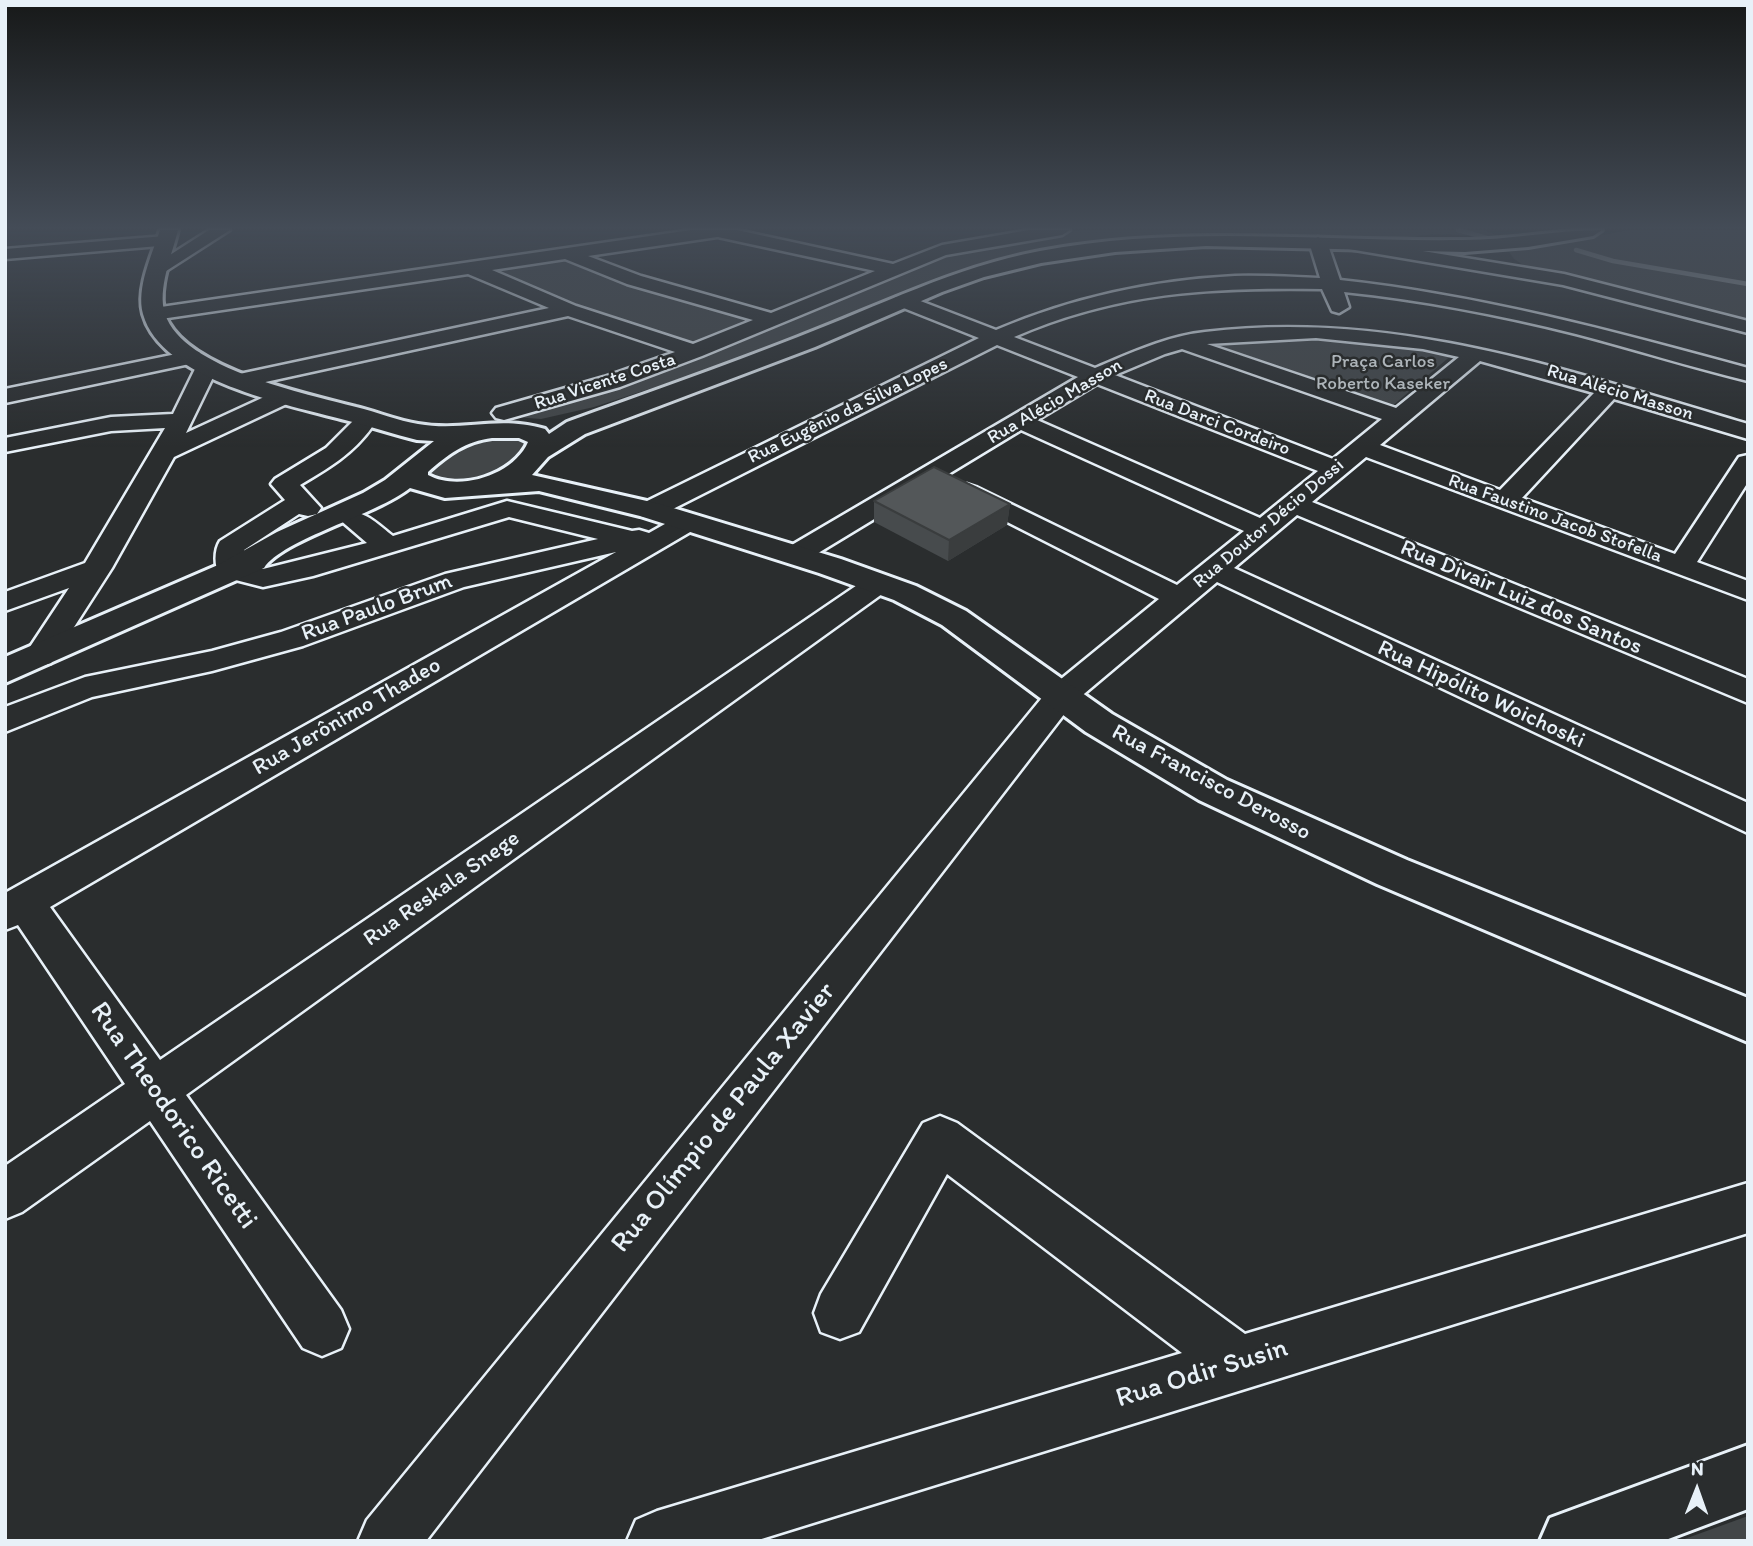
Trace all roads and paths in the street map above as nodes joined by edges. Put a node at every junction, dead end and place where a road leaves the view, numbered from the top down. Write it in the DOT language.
graph roads {
  1 [pos="153,302"];
  2 [pos="236,302"];
  3 [pos="551,302"];
  4 [pos="712,302"];
  5 [pos="818,302"];
  6 [pos="901,302"];
  7 [pos="907,302"];
  8 [pos="1098,302"];
  9 [pos="1337,302"];
  10 [pos="1457,302"];
  11 [pos="1647,302"];
  12 [pos="569,310"];
  13 [pos="154,314"];
  14 [pos="774,320"];
  15 [pos="1748,327"];
  16 [pos="1348,334"];
  17 [pos="996,337"];
  18 [pos="1182,342"];
  19 [pos="695,352"];
  20 [pos="1477,353"];
  21 [pos="199,362"];
  22 [pos="719,374"];
  23 [pos="1748,375"];
  24 [pos="1095,376"];
  25 [pos="238,381"];
  26 [pos="1609,390"];
  27 [pos="5,396"];
  28 [pos="294,400"];
  29 [pos="1399,417"];
  30 [pos="182,421"];
  31 [pos="505,421"];
  32 [pos="1019,421"];
  33 [pos="360,428"];
  34 [pos="1748,432"];
  35 [pos="467,435"];
  36 [pos="5,445"];
  37 [pos="1362,447"];
  38 [pos="167,451"];
  39 [pos="538,453"];
  40 [pos="1748,462"];
  41 [pos="417,468"];
  42 [pos="1336,469"];
  43 [pos="932,474"];
  44 [pos="476,487"];
  45 [pos="1505,500"];
  46 [pos="604,501"];
  47 [pos="1294,504"];
  48 [pos="507,509"];
  49 [pos="311,512"];
  50 [pos="352,519"];
  51 [pos="573,524"];
  52 [pos="660,526"];
  53 [pos="1263,529"];
  54 [pos="388,545"];
  55 [pos="795,555"];
  56 [pos="1681,566"];
  57 [pos="99,568"];
  58 [pos="230,570"];
  59 [pos="1214,570"];
  60 [pos="879,583"];
  61 [pos="1748,591"];
  62 [pos="1180,598"];
  63 [pos="5,602"];
  64 [pos="40,656"];
  65 [pos="5,671"];
  66 [pos="1748,692"];
  67 [pos="1061,696"];
  68 [pos="5,720"];
  69 [pos="1748,819"];
  70 [pos="15,908"];
  71 [pos="1745,1012"];
  72 [pos="155,1090"];
  73 [pos="5,1195"];
  74 [pos="1748,1208"];
  75 [pos="839,1313"];
  76 [pos="322,1329"];
  77 [pos="1239,1363"];
  78 [pos="1748,1477"];
  79 [pos="388,1541"];
  80 [pos="657,1541"];
  81 [pos="1573,1541"];
  1 -- 13 [label="main road"];
  2 -- 13 [label="street"];
  3 -- 12 [label="street"];
  4 -- 14 [label="street"];
  5 -- 14 [label="street, Rua Vicente Costa"];
  6 -- 22 [label="main road"];
  7 -- 17 [label="street, Rua Darci Cordeiro"];
  8 -- 17 [label="street, Rua Eugênio da Silva Lopes"];
  9 -- 16 [label="street"];
  10 -- 23 [label="street, Rua Eugênio da Silva Lopes"];
  11 -- 15 [label="street"];
  12 -- 19 [label="street"];
  12 -- 25 [label="street"];
  13 -- 21 [label="main road"];
  14 -- 19 [label="street, Rua Vicente Costa"];
  16 -- 18 [label="street, Rua Alécio Masson"];
  16 -- 20 [label="street, Rua Alécio Masson"];
  17 -- 24 [label="street, Rua Darci Cordeiro"];
  17 -- 52 [label="street, Rua Eugênio da Silva Lopes"];
  18 -- 24 [label="street, Rua Alécio Masson"];
  18 -- 29 [label="street"];
  19 -- 31 [label="street, Rua Vicente Costa"];
  20 -- 26 [label="street, Rua Alécio Masson"];
  20 -- 29 [label="street, Rua Doutor Décio Dossi"];
  21 -- 25 [label="main road"];
  21 -- 27 [label="street"];
  21 -- 30 [label="street"];
  22 -- 31 [label="main road"];
  22 -- 39 [label="main road"];
  24 -- 32 [label="street, Rua Alécio Masson"];
  24 -- 42 [label="street, Rua Darci Cordeiro"];
  25 -- 28 [label="main road"];
  26 -- 34 [label="street, Rua Alécio Masson"];
  26 -- 45 [label="street"];
  28 -- 33 [label="main road"];
  28 -- 35 [label="main road"];
  28 -- 38 [label="street"];
  29 -- 37 [label="street, Rua Doutor Décio Dossi"];
  30 -- 36 [label="street"];
  30 -- 38 [label="street"];
  31 -- 35 [label="main road"];
  31 -- 39 [label="main road, Rua Francisco Derosso"];
  32 -- 43 [label="street, Rua Alécio Masson"];
  32 -- 53 [label="street"];
  33 -- 41 [label="main road"];
  33 -- 49 [label="street"];
  35 -- 41 [label="main road"];
  37 -- 42 [label="street, Rua Doutor Décio Dossi"];
  37 -- 45 [label="street, Rua Faustino Jacob Stofella"];
  38 -- 57 [label="street"];
  39 -- 44 [label="main road"];
  39 -- 52 [label="main road, Rua Francisco Derosso"];
  40 -- 56 [label="street"];
  41 -- 44 [label="main road"];
  41 -- 49 [label="main road"];
  42 -- 47 [label="street, Rua Doutor Décio Dossi"];
  43 -- 55 [label="street, Rua Alécio Masson"];
  43 -- 62 [label="street"];
  44 -- 46 [label="main road, Rua Francisco Derosso"];
  44 -- 48 [label="street"];
  44 -- 50 [label="main road"];
  45 -- 56 [label="street, Rua Faustino Jacob Stofella"];
  46 -- 51 [label="street"];
  46 -- 52 [label="main road, Rua Francisco Derosso"];
  47 -- 53 [label="street, Rua Doutor Décio Dossi"];
  47 -- 66 [label="street, Rua Divair Luiz dos Santos"];
  48 -- 51 [label="street"];
  48 -- 54 [label="street"];
  49 -- 58 [label="main road"];
  50 -- 54 [label="street"];
  50 -- 58 [label="main road"];
  51 -- 52 [label="street"];
  52 -- 55 [label="main road, Rua Francisco Derosso"];
  52 -- 68 [label="street, Rua Paulo Brum"];
  52 -- 70 [label="street, Rua Jerônimo Thadeo"];
  53 -- 59 [label="street, Rua Doutor Décio Dossi"];
  54 -- 58 [label="street"];
  55 -- 60 [label="main road, Rua Francisco Derosso"];
  56 -- 61 [label="street, Rua Faustino Jacob Stofella"];
  57 -- 63 [label="street"];
  57 -- 64 [label="street"];
  58 -- 64 [label="main road"];
  59 -- 62 [label="street, Rua Doutor Décio Dossi"];
  59 -- 69 [label="street, Rua Hipólito Woichoski"];
  60 -- 67 [label="main road, Rua Francisco Derosso"];
  60 -- 72 [label="street, Rua Reskala Snege"];
  62 -- 67 [label="street, Rua Doutor Décio Dossi"];
  64 -- 65 [label="main road"];
  67 -- 71 [label="main road, Rua Francisco Derosso"];
  67 -- 79 [label="street, Rua Olímpio de Paula Xavier"];
  70 -- 72 [label="street, Rua Theodorico Ricetti"];
  72 -- 73 [label="street, Rua Reskala Snege"];
  72 -- 76 [label="street, Rua Theodorico Ricetti"];
  74 -- 77 [label="street, Rua Odir Susin"];
  75 -- 77 [label="street"];
  77 -- 80 [label="street, Rua Odir Susin"];
  78 -- 81 [label="main road"];
}
